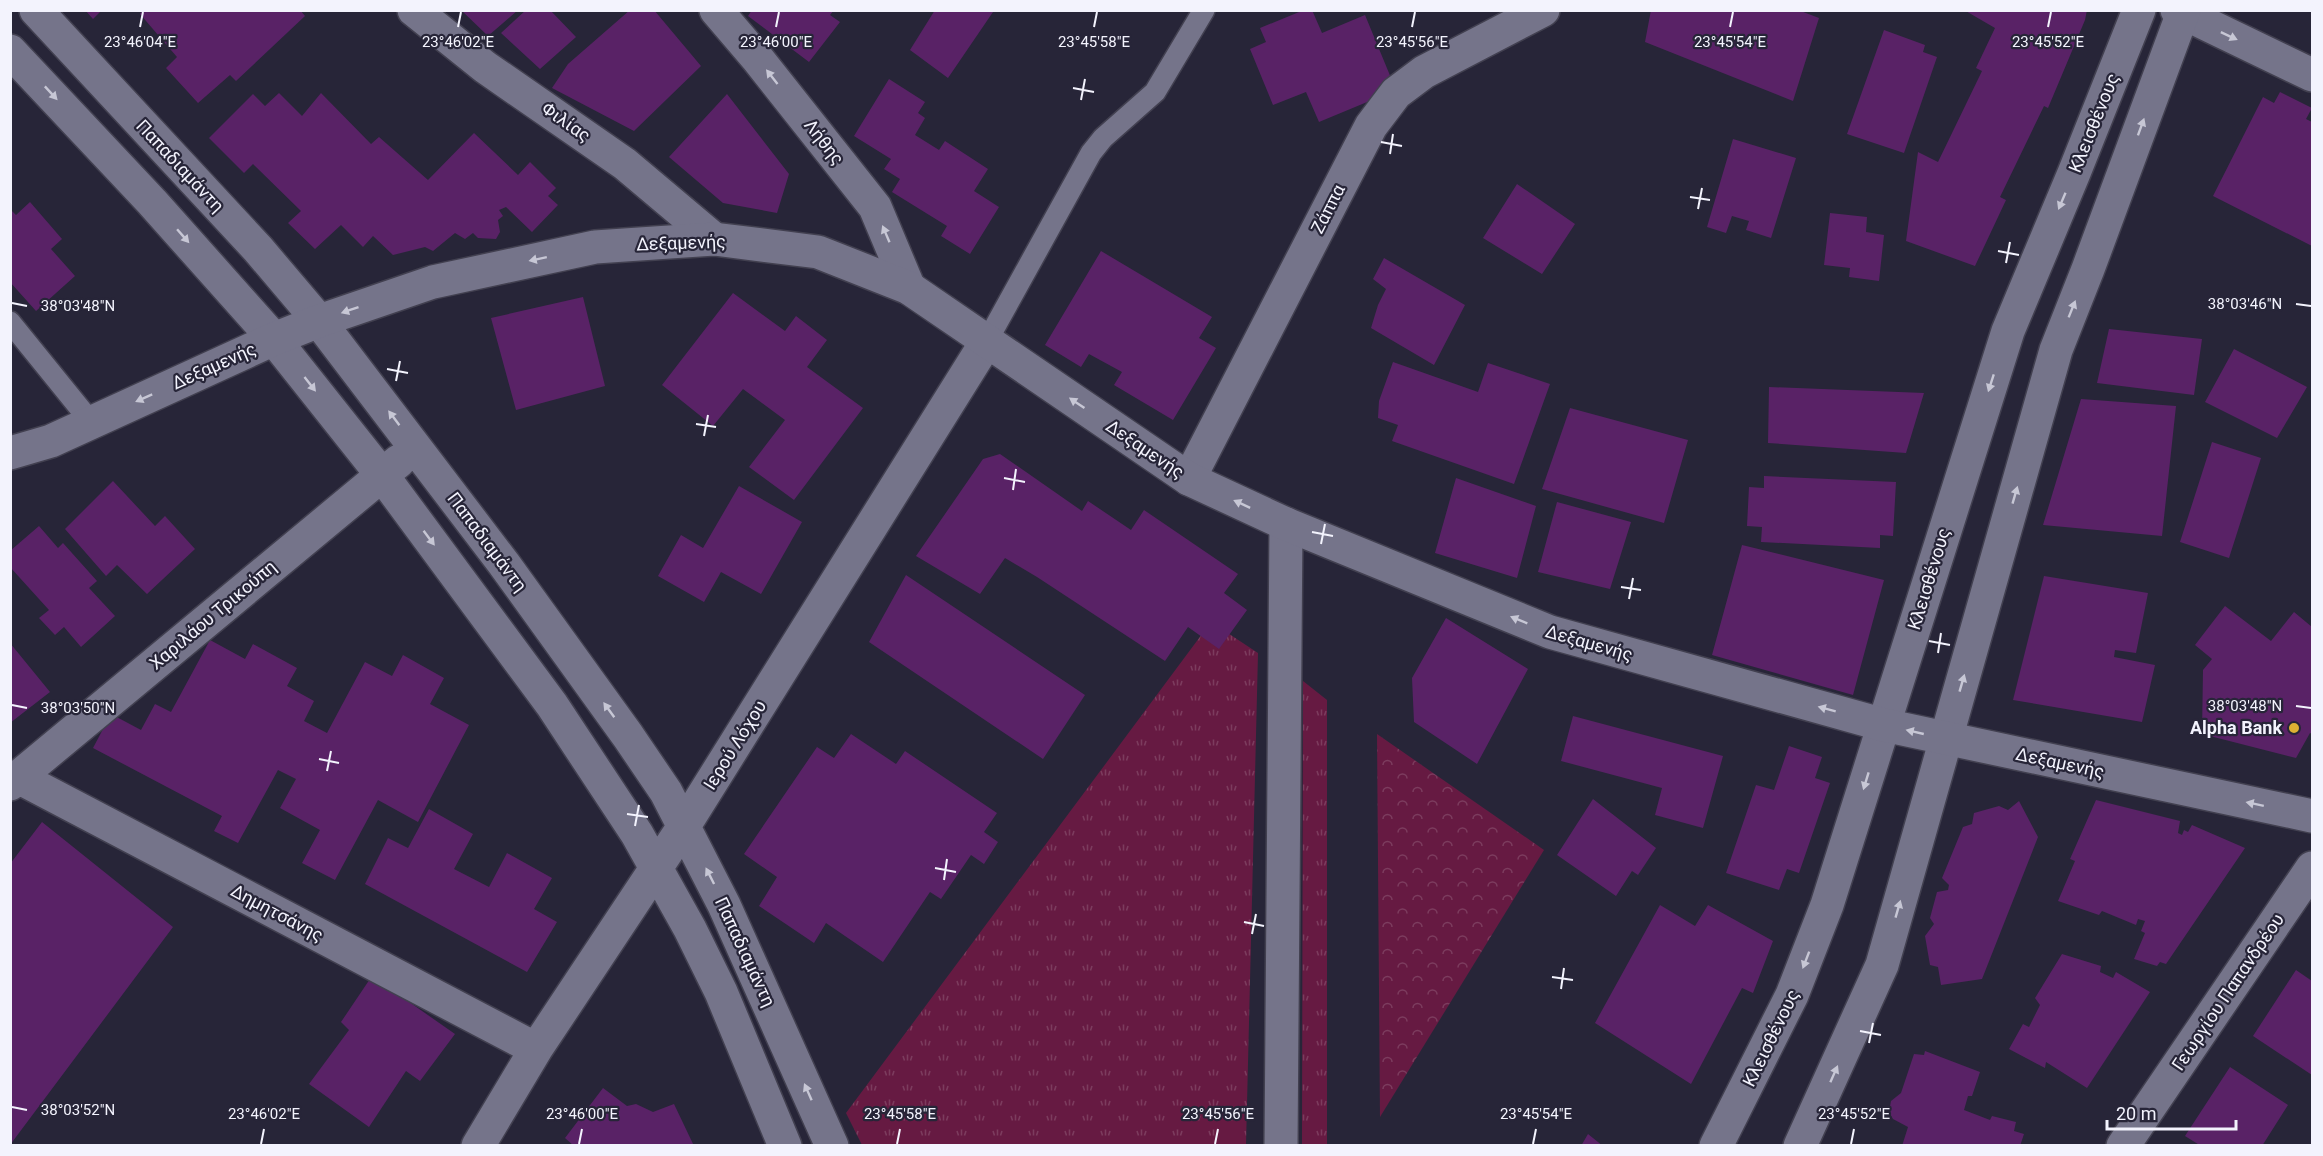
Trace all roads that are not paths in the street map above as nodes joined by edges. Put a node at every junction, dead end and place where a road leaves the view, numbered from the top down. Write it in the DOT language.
graph roads {
  1 [pos="36,10"];
  2 [pos="414,10"];
  3 [pos="716,10"];
  4 [pos="1204,10"];
  5 [pos="1543,10"];
  6 [pos="2139,10"];
  7 [pos="2181,12"];
  8 [pos="10,51"];
  9 [pos="2313,75"];
  10 [pos="714,239"];
  11 [pos="909,288"];
  12 [pos="319,321"];
  13 [pos="10,322"];
  14 [pos="2008,331"];
  15 [pos="274,339"];
  16 [pos="987,341"];
  17 [pos="2056,350"];
  18 [pos="91,422"];
  19 [pos="416,446"];
  20 [pos="10,453"];
  21 [pos="382,475"];
  22 [pos="1189,479"];
  23 [pos="1286,524"];
  24 [pos="1884,725"];
  25 [pos="1946,739"];
  26 [pos="14,781"];
  27 [pos="2313,816"];
  28 [pos="684,826"];
  29 [pos="657,868"];
  30 [pos="2313,868"];
  31 [pos="536,1050"];
  32 [pos="478,1146"];
  33 [pos="785,1146"];
  34 [pos="832,1146"];
  35 [pos="1281,1146"];
  36 [pos="1716,1146"];
  37 [pos="1800,1146"];
  38 [pos="2123,1146"];
  1 -- 12 [label="street, Παπαδιαμάντη"];
  2 -- 10 [label="street, Φιλίας"];
  11 -- 3 [label="street, Λήθης, one-way"];
  4 -- 16 [label="lane"];
  5 -- 22 [label="street, Ζάππα"];
  6 -- 14 [label="street, Κλεισθένους, one-way"];
  7 -- 9 [label="street, one-way"];
  17 -- 7 [label="street, one-way"];
  8 -- 15 [label="street, one-way"];
  10 -- 11 [label="street, Δεξαμενής"];
  10 -- 12 [label="street, Δεξαμενής, one-way"];
  11 -- 16 [label="street, Δεξαμενής"];
  12 -- 15 [label="street, Δεξαμενής"];
  19 -- 12 [label="street, Παπαδιαμάντη, one-way"];
  13 -- 18 [label="lane"];
  14 -- 17 [label="street"];
  14 -- 24 [label="street, Κλεισθένους, one-way"];
  15 -- 18 [label="street, Δεξαμενής, one-way"];
  15 -- 21 [label="street, one-way"];
  22 -- 16 [label="street, Δεξαμενής, one-way"];
  16 -- 28 [label="street, Ιερού Λόχου"];
  25 -- 17 [label="street, one-way"];
  18 -- 20 [label="street, Δεξαμενής"];
  19 -- 21 [label="street, Χαριλάου Τρικούπη"];
  28 -- 19 [label="street, Παπαδιαμάντη, one-way"];
  21 -- 26 [label="street, Χαριλάου Τρικούπη"];
  21 -- 29 [label="street, one-way"];
  23 -- 22 [label="street, Δεξαμενής, one-way"];
  24 -- 23 [label="street, Δεξαμενής, one-way"];
  23 -- 35 [label="street"];
  25 -- 24 [label="street, Δεξαμενής, one-way"];
  24 -- 36 [label="street, Κλεισθένους, one-way"];
  27 -- 25 [label="street, Δεξαμενής, one-way"];
  37 -- 25 [label="street, one-way"];
  26 -- 31 [label="street, Δημητσάνης"];
  28 -- 29 [label="street, Ιερού Λόχου"];
  34 -- 28 [label="street, Παπαδιαμάντη, one-way"];
  29 -- 31 [label="street, Ιερού Λόχου"];
  29 -- 33 [label="street"];
  30 -- 38 [label="street, Γεωργίου Παπανδρέου"];
  31 -- 32 [label="street, Ιερού Λόχου"];
}
